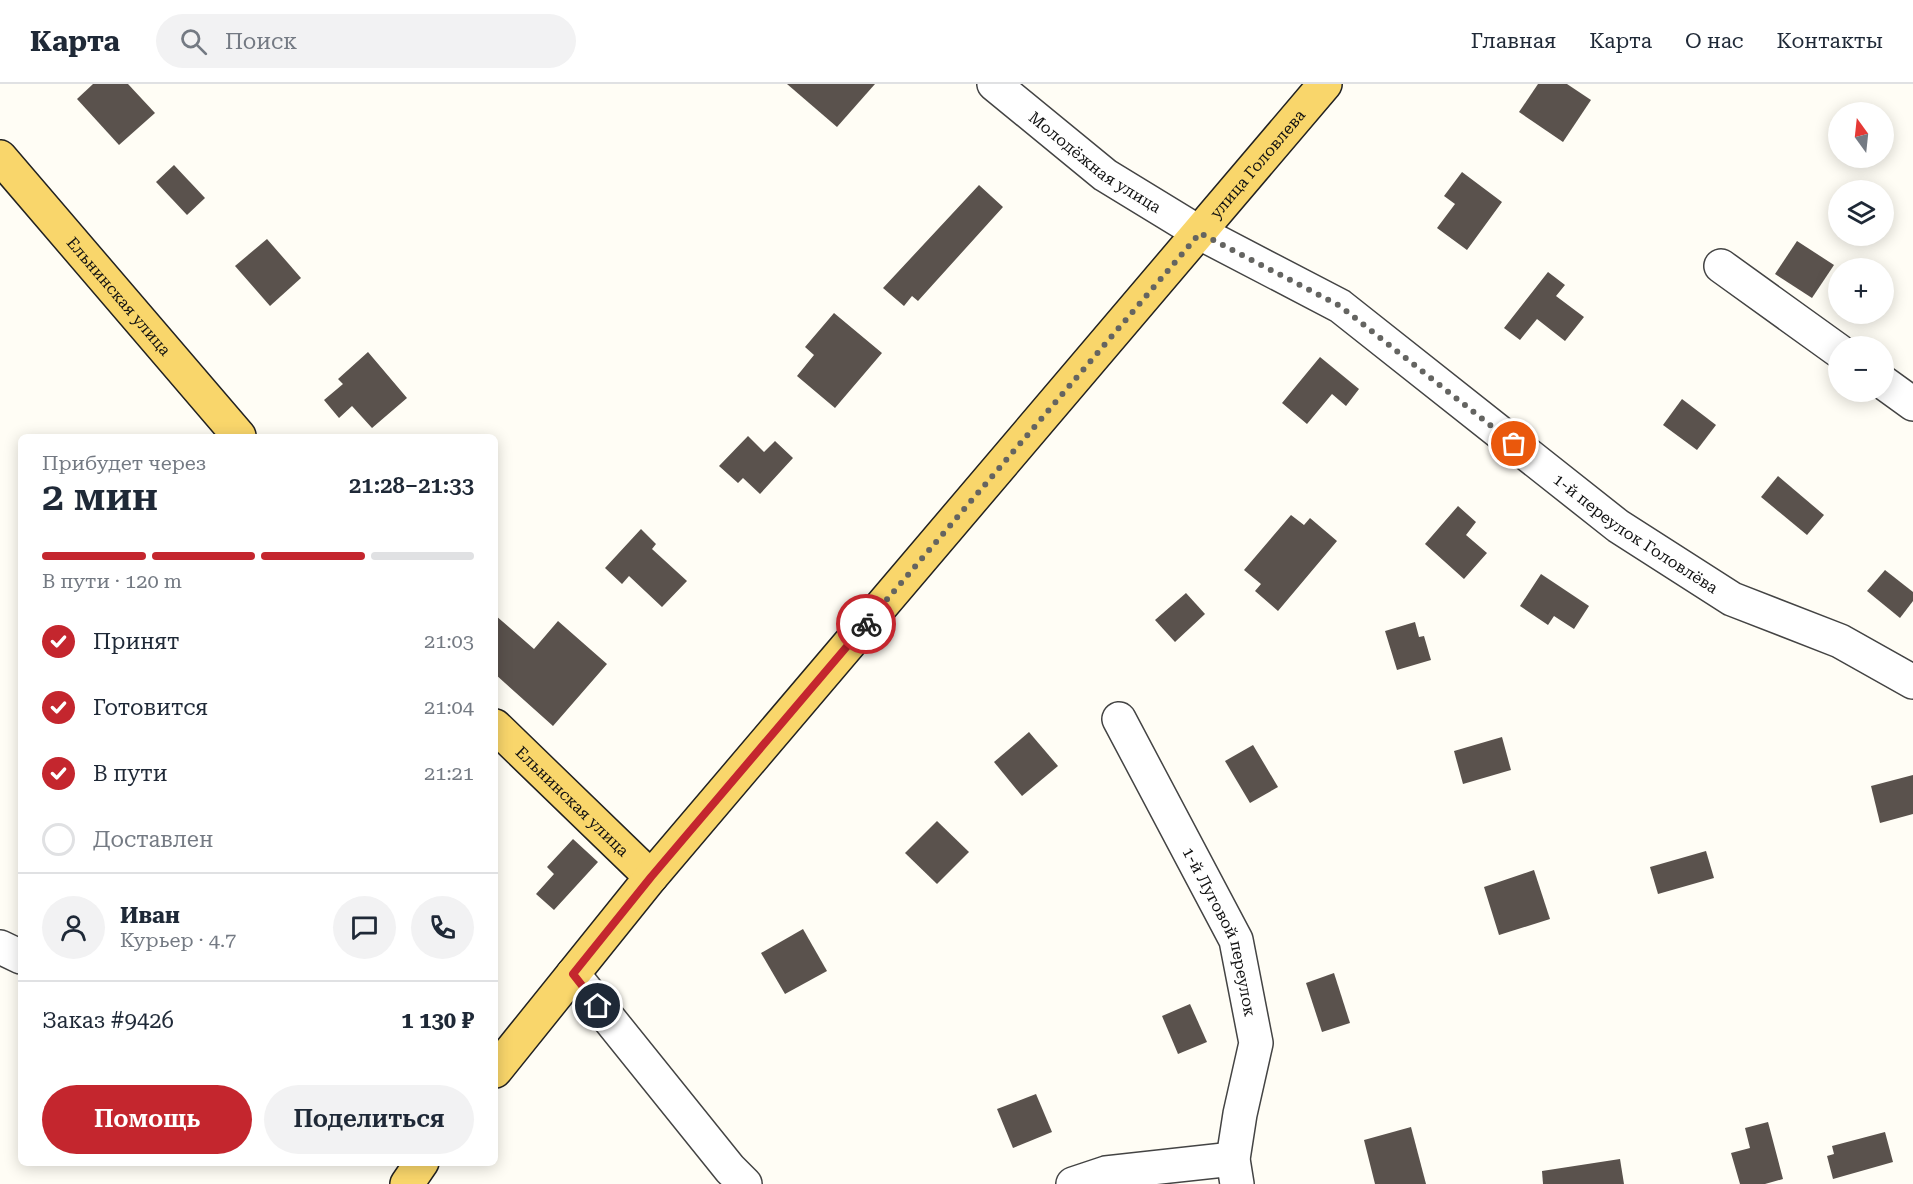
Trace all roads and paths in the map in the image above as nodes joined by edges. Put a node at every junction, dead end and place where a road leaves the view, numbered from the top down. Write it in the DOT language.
graph roads {
  1 [pos="994,84"];
  2 [pos="1325,84"];
  3 [pos="0,156"];
  4 [pos="1200,233"];
  5 [pos="1721,266"];
  6 [pos="1828,343"];
  7 [pos="1894,390"];
  8 [pos="1913,404"];
  9 [pos="237,434"];
  10 [pos="1913,682"];
  11 [pos="1119,719"];
  12 [pos="498,729"];
  13 [pos="651,877"];
  14 [pos="0,947"];
  15 [pos="18,956"];
  16 [pos="573,974"];
  17 [pos="498,1067"];
  18 [pos="419,1166"];
  19 [pos="1235,1171"];
  20 [pos="407,1184"];
  21 [pos="745,1184"];
  22 [pos="1073,1184"];
  1 -- 4 [label="street, Молодёжная улица"];
  2 -- 4 [label="main road, улица Головлева"];
  3 -- 9 [label="main road, Ельнинская улица"];
  4 -- 10 [label="street, 1-й переулок Головлёва"];
  4 -- 13 [label="main road, улица Головлева"];
  5 -- 6 [label="street"];
  7 -- 8 [label="street"];
  11 -- 19 [label="street, 1-й Луговой переулок"];
  12 -- 13 [label="main road, Ельнинская улица"];
  13 -- 16 [label="main road, улица Головлева"];
  14 -- 15 [label="street"];
  16 -- 17 [label="main road, улица Головлева"];
  16 -- 21 [label="street"];
  18 -- 20 [label="main road"];
  19 -- 22 [label="street, 1-й Луговой переулок"];
}
